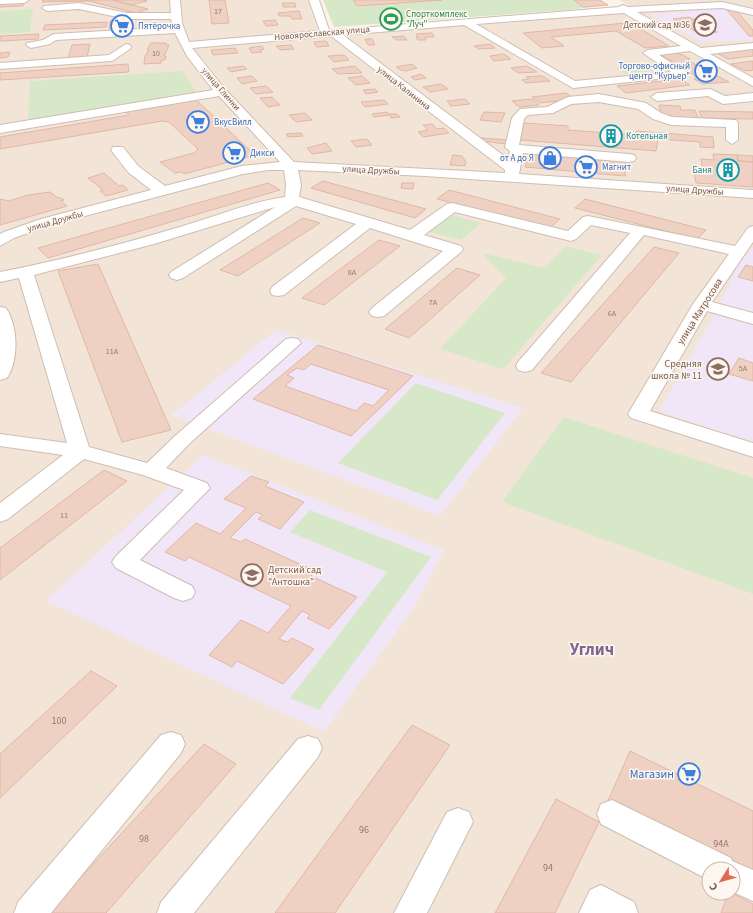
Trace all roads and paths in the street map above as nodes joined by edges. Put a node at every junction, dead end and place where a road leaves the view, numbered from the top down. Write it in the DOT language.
graph roads {
  1 [pos="24,0"];
  2 [pos="175,0"];
  3 [pos="314,0"];
  4 [pos="611,0"];
  5 [pos="0,1"];
  6 [pos="558,3"];
  7 [pos="47,8"];
  8 [pos="626,9"];
  9 [pos="753,12"];
  10 [pos="570,13"];
  11 [pos="142,16"];
  12 [pos="175,16"];
  13 [pos="636,16"];
  14 [pos="465,22"];
  15 [pos="498,23"];
  16 [pos="178,30"];
  17 [pos="144,32"];
  18 [pos="328,32"];
  19 [pos="31,45"];
  20 [pos="185,45"];
  21 [pos="753,46"];
  22 [pos="126,47"];
  23 [pos="695,50"];
  24 [pos="740,61"];
  25 [pos="719,63"];
  26 [pos="0,66"];
  27 [pos="753,83"];
  28 [pos="222,92"];
  29 [pos="710,92"];
  30 [pos="753,93"];
  31 [pos="753,96"];
  32 [pos="657,97"];
  33 [pos="723,100"];
  34 [pos="685,104"];
  35 [pos="0,129"];
  36 [pos="732,140"];
  37 [pos="476,144"];
  38 [pos="515,148"];
  39 [pos="118,150"];
  40 [pos="629,158"];
  41 [pos="290,166"];
  42 [pos="512,173"];
  43 [pos="162,191"];
  44 [pos="753,194"];
  45 [pos="293,200"];
  46 [pos="368,222"];
  47 [pos="640,230"];
  48 [pos="753,231"];
  49 [pos="412,236"];
  50 [pos="0,240"];
  51 [pos="738,251"];
  52 [pos="25,272"];
  53 [pos="176,275"];
  54 [pos="0,277"];
  55 [pos="278,290"];
  56 [pos="702,304"];
  57 [pos="0,312"];
  58 [pos="378,312"];
  59 [pos="753,319"];
  60 [pos="292,343"];
  61 [pos="525,366"];
  62 [pos="1,368"];
  63 [pos="0,440"];
  64 [pos="753,450"];
  65 [pos="80,452"];
  66 [pos="152,470"];
  67 [pos="0,514"];
  68 [pos="183,592"];
  69 [pos="171,744"];
  70 [pos="308,748"];
  71 [pos="612,814"];
  72 [pos="458,822"];
  73 [pos="704,861"];
  74 [pos="741,880"];
  75 [pos="753,886"];
  76 [pos="30,913"];
  77 [pos="173,913"];
  78 [pos="410,913"];
  79 [pos="596,913"];
  80 [pos="622,913"];
  1 -- 5 [label="street"];
  2 -- 12 [label="street, улица Глинки"];
  3 -- 18 [label="street"];
  4 -- 8 [label="street"];
  6 -- 10 [label="street"];
  7 -- 11 [label="street"];
  8 -- 9 [label="street, Новоярославская улица"];
  8 -- 10 [label="street, Новоярославская улица"];
  8 -- 13 [label="street"];
  10 -- 15 [label="street, Новоярославская улица"];
  11 -- 12 [label="street"];
  11 -- 17 [label="street"];
  12 -- 16 [label="street, улица Глинки"];
  13 -- 15 [label="street"];
  13 -- 23 [label="street"];
  14 -- 15 [label="street, Новоярославская улица"];
  14 -- 18 [label="street, Новоярославская улица"];
  14 -- 23 [label="street"];
  16 -- 17 [label="street"];
  16 -- 20 [label="street, улица Глинки"];
  17 -- 19 [label="street"];
  18 -- 20 [label="street, Новоярославская улица"];
  18 -- 37 [label="street, улица Калинина"];
  20 -- 28 [label="street, улица Глинки"];
  21 -- 23 [label="street"];
  22 -- 26 [label="street"];
  23 -- 25 [label="street"];
  24 -- 25 [label="street"];
  25 -- 27 [label="street"];
  28 -- 35 [label="street"];
  28 -- 41 [label="street, улица Глинки"];
  29 -- 30 [label="street"];
  29 -- 32 [label="street"];
  29 -- 33 [label="street"];
  31 -- 33 [label="street"];
  33 -- 34 [label="street"];
  36 -- 38 [label="street"];
  37 -- 38 [label="street"];
  37 -- 42 [label="street, улица Калинина"];
  38 -- 40 [label="street"];
  38 -- 42 [label="street"];
  39 -- 43 [label="street"];
  41 -- 42 [label="street, улица Дружбы"];
  41 -- 43 [label="street, улица Дружбы"];
  41 -- 45 [label="street"];
  42 -- 44 [label="street, улица Дружбы"];
  43 -- 50 [label="street, улица Дружбы"];
  45 -- 46 [label="street"];
  45 -- 52 [label="street"];
  45 -- 53 [label="street"];
  46 -- 49 [label="street"];
  46 -- 55 [label="street"];
  47 -- 49 [label="street"];
  47 -- 51 [label="street"];
  47 -- 61 [label="street"];
  48 -- 51 [label="street, улица Матросова"];
  49 -- 58 [label="street"];
  51 -- 56 [label="street, улица Матросова"];
  52 -- 54 [label="street"];
  52 -- 65 [label="street"];
  56 -- 59 [label="street"];
  56 -- 64 [label="street, улица Матросова"];
  57 -- 62 [label="street"];
  60 -- 66 [label="street"];
  63 -- 65 [label="street"];
  65 -- 66 [label="street"];
  65 -- 67 [label="street"];
  66 -- 68 [label="street"];
  69 -- 76 [label="street"];
  70 -- 77 [label="street"];
  71 -- 73 [label="street"];
  72 -- 78 [label="street"];
  74 -- 75 [label="street"];
  79 -- 80 [label="street"];
}
